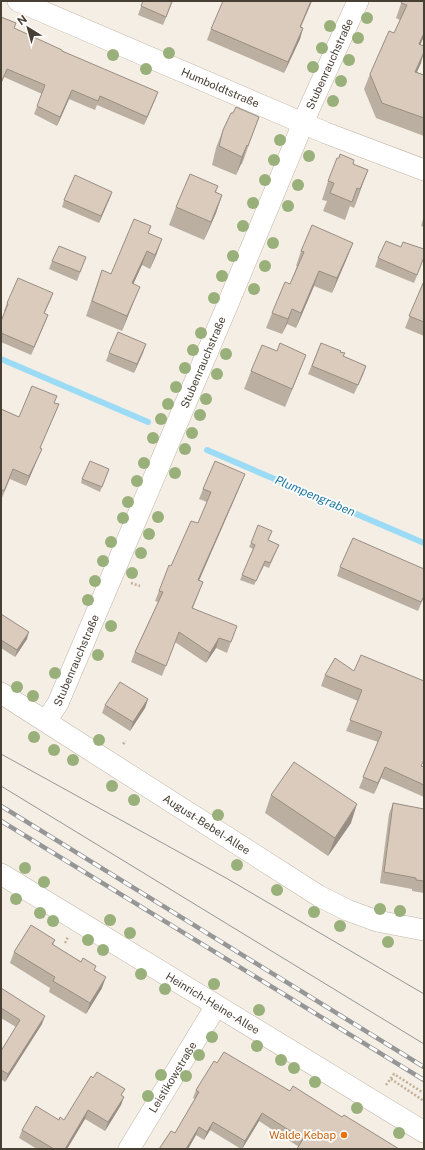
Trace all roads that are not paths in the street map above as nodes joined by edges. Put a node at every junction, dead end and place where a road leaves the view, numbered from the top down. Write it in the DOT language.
graph roads {
  1 [pos="18,1"];
  2 [pos="358,1"];
  3 [pos="303,123"];
  4 [pos="424,170"];
  5 [pos="1,693"];
  6 [pos="46,721"];
  7 [pos="1,874"];
  8 [pos="424,930"];
  9 [pos="216,1006"];
  10 [pos="424,1132"];
  11 [pos="129,1149"];
  1 -- 3 [label="street, Humboldtstraße"];
  2 -- 3 [label="street, Stubenrauchstraße"];
  3 -- 4 [label="street, Humboldtstraße"];
  3 -- 6 [label="street, Stubenrauchstraße"];
  5 -- 6 [label="street, August-Bebel-Allee"];
  6 -- 8 [label="street, August-Bebel-Allee"];
  7 -- 9 [label="street, Heinrich-Heine-Allee"];
  9 -- 10 [label="street, Heinrich-Heine-Allee"];
  9 -- 11 [label="street, Leistikowstraße"];
}
